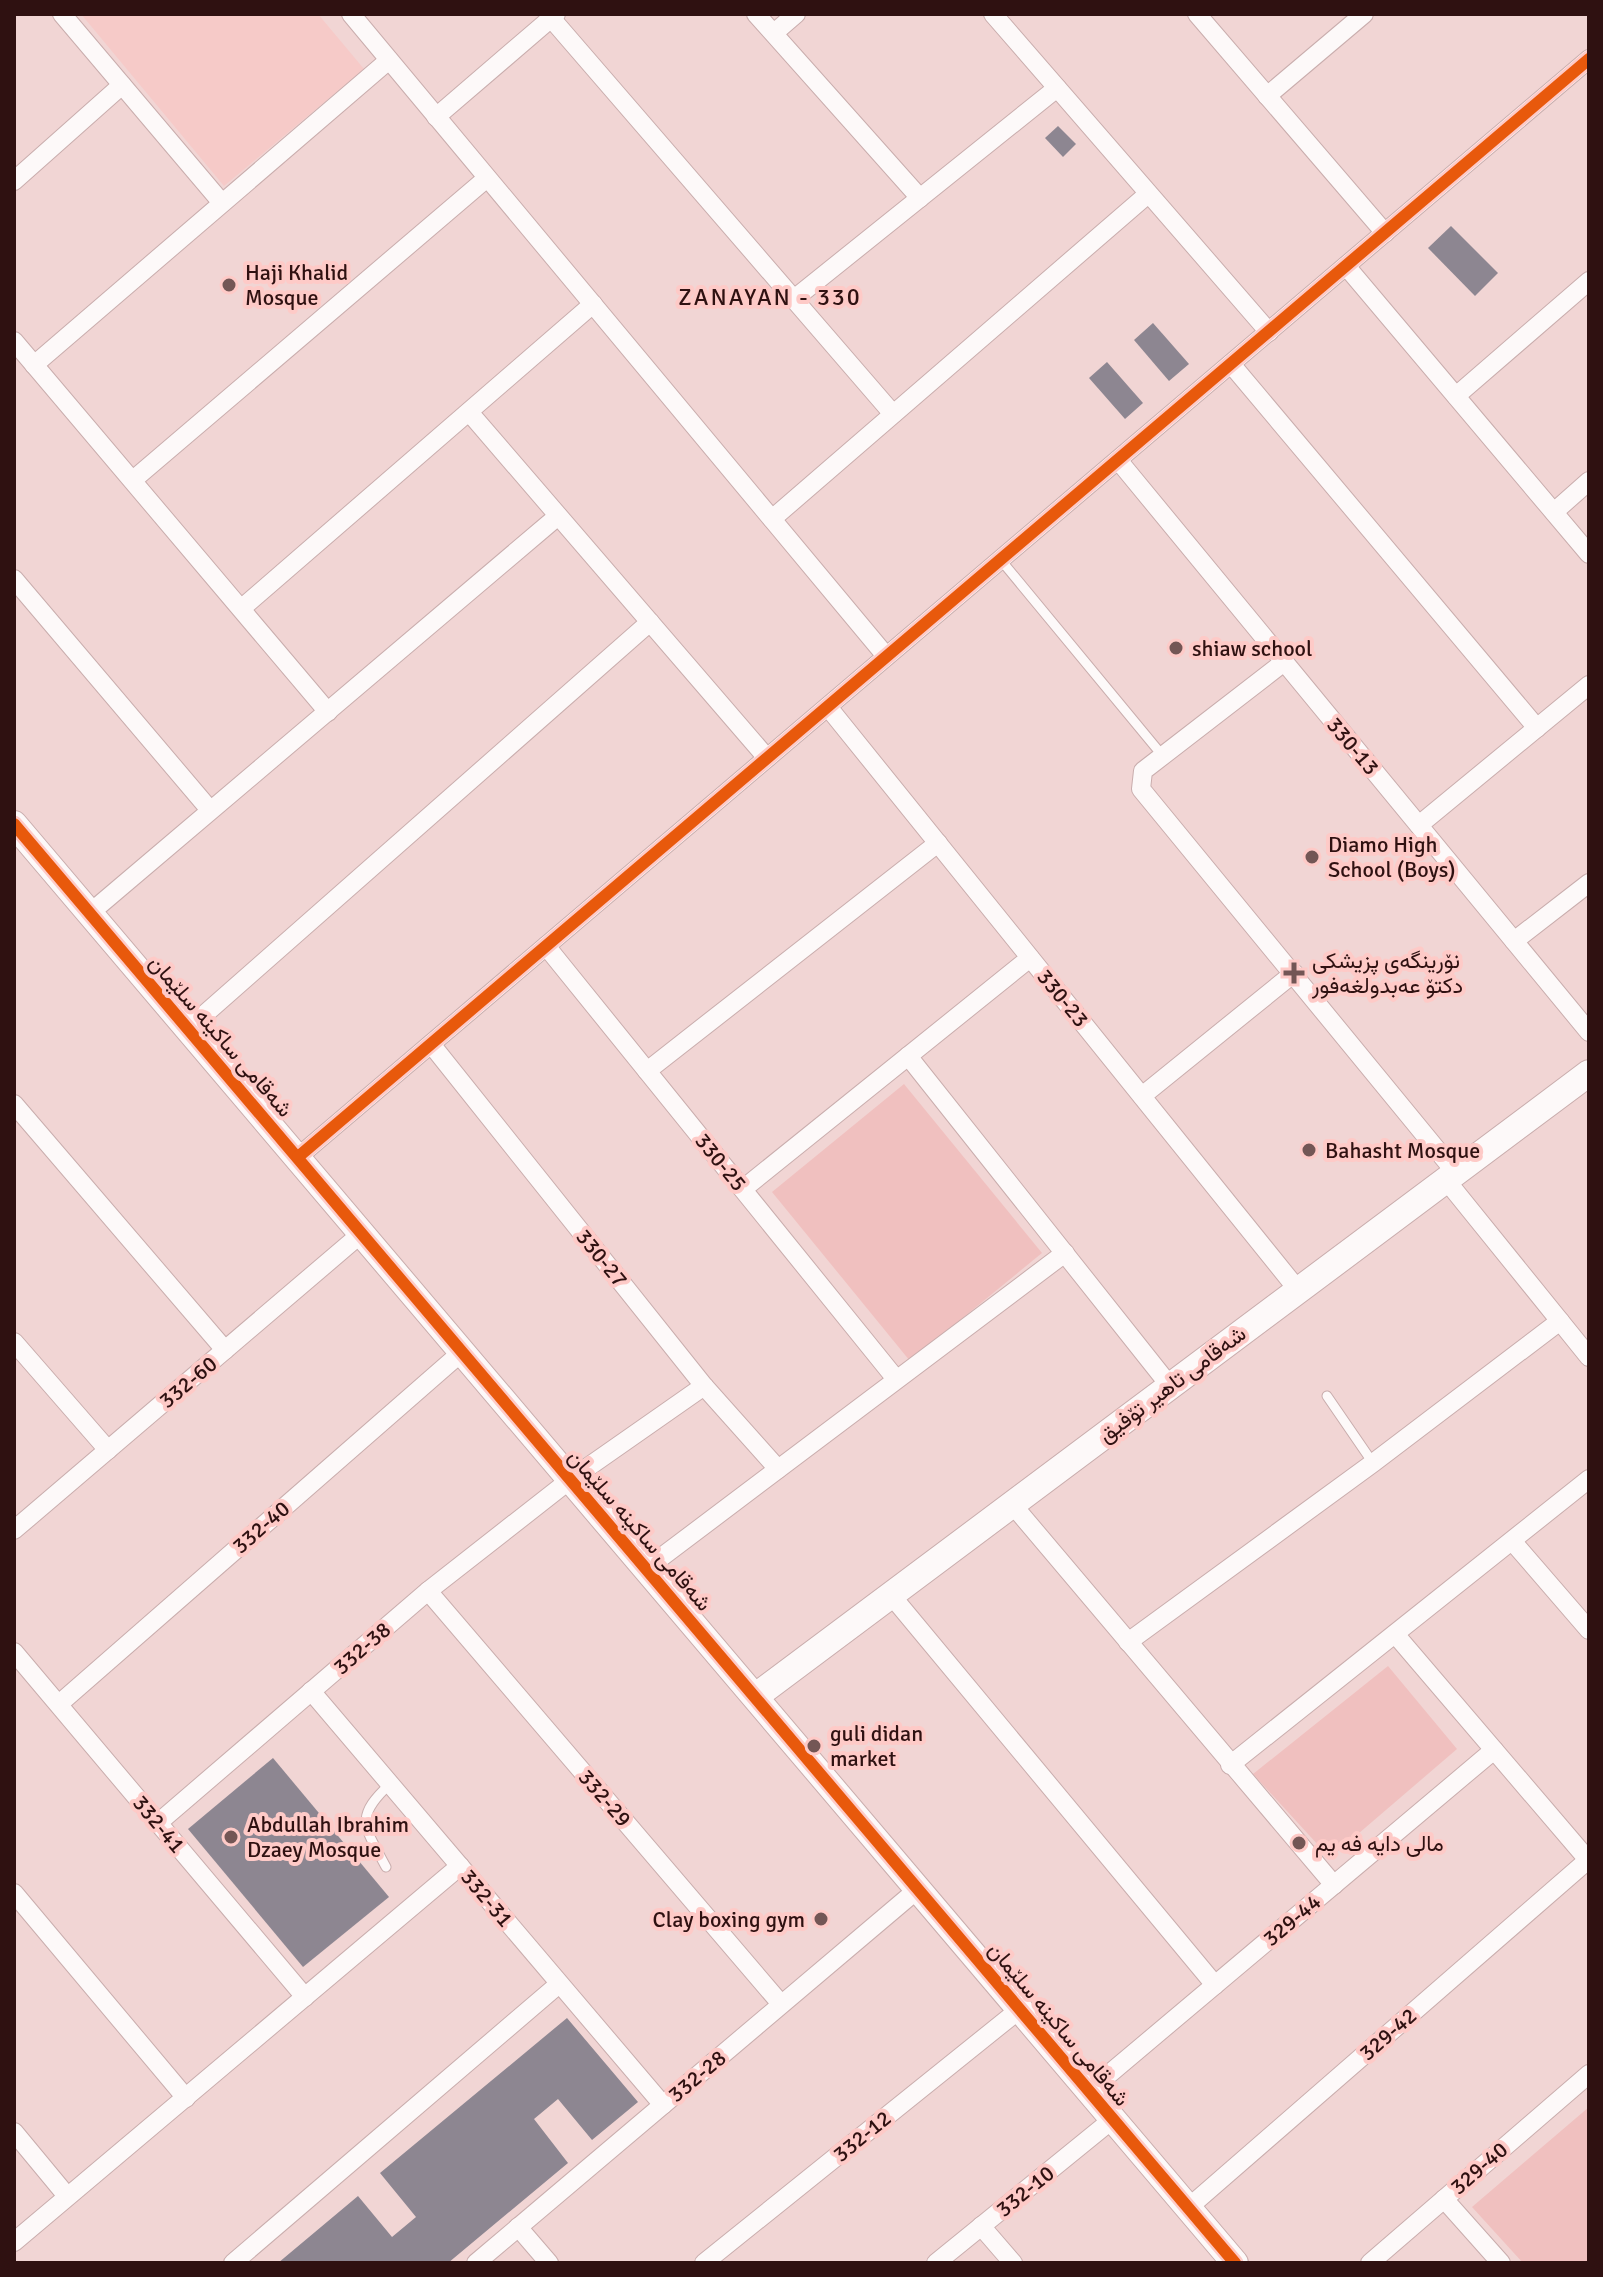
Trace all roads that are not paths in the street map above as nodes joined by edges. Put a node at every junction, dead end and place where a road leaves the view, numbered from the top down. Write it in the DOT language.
graph roads {
  1 [pos="62,14"];
  2 [pos="351,14"];
  3 [pos="756,14"];
  4 [pos="796,14"];
  5 [pos="993,14"];
  6 [pos="1197,14"];
  7 [pos="1364,14"];
  8 [pos="554,16"];
  9 [pos="774,33"];
  10 [pos="1589,59"];
  11 [pos="389,60"];
  12 [pos="122,85"];
  13 [pos="1057,88"];
  14 [pos="1267,96"];
  15 [pos="436,117"];
  16 [pos="487,178"];
  17 [pos="14,181"];
  18 [pos="1148,194"];
  19 [pos="920,198"];
  20 [pos="222,203"];
  21 [pos="1385,233"];
  22 [pos="1346,266"];
  23 [pos="1589,281"];
  24 [pos="794,299"];
  25 [pos="593,304"];
  26 [pos="1269,332"];
  27 [pos="14,341"];
  28 [pos="1231,364"];
  29 [pos="34,365"];
  30 [pos="1456,396"];
  31 [pos="469,412"];
  32 [pos="893,414"];
  33 [pos="1118,460"];
  34 [pos="133,480"];
  35 [pos="1589,481"];
  36 [pos="1554,512"];
  37 [pos="558,516"];
  38 [pos="772,519"];
  39 [pos="1589,554"];
  40 [pos="1000,559"];
  41 [pos="14,579"];
  42 [pos="242,608"];
  43 [pos="650,622"];
  44 [pos="886,656"];
  45 [pos="1284,662"];
  46 [pos="1589,685"];
  47 [pos="828,707"];
  48 [pos="328,712"];
  49 [pos="1537,728"];
  50 [pos="1162,755"];
  51 [pos="767,758"];
  52 [pos="210,810"];
  53 [pos="1419,825"];
  54 [pos="15,826"];
  55 [pos="938,843"];
  56 [pos="1589,883"];
  57 [pos="90,913"];
  58 [pos="1514,941"];
  59 [pos="546,946"];
  60 [pos="1030,958"];
  61 [pos="1294,973"];
  62 [pos="189,1028"];
  63 [pos="1589,1032"];
  64 [pos="431,1044"];
  65 [pos="908,1056"];
  66 [pos="647,1071"];
  67 [pos="1589,1073"];
  68 [pos="1142,1096"];
  69 [pos="14,1104"];
  70 [pos="298,1157"];
  71 [pos="1451,1176"];
  72 [pos="743,1189"];
  73 [pos="362,1233"];
  74 [pos="1065,1253"];
  75 [pos="1298,1290"];
  76 [pos="1560,1321"];
  77 [pos="14,1342"];
  78 [pos="225,1350"];
  79 [pos="463,1351"];
  80 [pos="1589,1357"];
  81 [pos="896,1379"];
  82 [pos="704,1386"];
  83 [pos="1170,1386"];
  84 [pos="1327,1396"];
  85 [pos="108,1450"];
  86 [pos="1373,1463"];
  87 [pos="778,1469"];
  88 [pos="571,1479"];
  89 [pos="1589,1479"];
  90 [pos="1012,1504"];
  91 [pos="14,1530"];
  92 [pos="1513,1542"];
  93 [pos="647,1568"];
  94 [pos="428,1591"];
  95 [pos="891,1595"];
  96 [pos="1589,1630"];
  97 [pos="1395,1634"];
  98 [pos="1128,1642"];
  99 [pos="14,1652"];
  100 [pos="311,1691"];
  101 [pos="756,1696"];
  102 [pos="59,1704"];
  103 [pos="1494,1750"];
  104 [pos="1230,1765"];
  105 [pos="390,1784"];
  106 [pos="158,1823"];
  107 [pos="1589,1860"];
  108 [pos="460,1866"];
  109 [pos="386,1867"];
  110 [pos="1334,1885"];
  111 [pos="918,1889"];
  112 [pos="14,1893"];
  113 [pos="559,1984"];
  114 [pos="1215,1985"];
  115 [pos="305,1997"];
  116 [pos="781,2004"];
  117 [pos="1020,2009"];
  118 [pos="1589,2074"];
  119 [pos="1089,2091"];
  120 [pos="186,2098"];
  121 [pos="663,2105"];
  122 [pos="1113,2119"];
  123 [pos="14,2132"];
  124 [pos="67,2196"];
  125 [pos="1444,2199"];
  126 [pos="1188,2208"];
  127 [pos="981,2226"];
  128 [pos="518,2227"];
  129 [pos="14,2242"];
  130 [pos="233,2263"];
  131 [pos="476,2263"];
  132 [pos="549,2263"];
  133 [pos="704,2263"];
  134 [pos="936,2263"];
  135 [pos="1013,2263"];
  136 [pos="1235,2263"];
  137 [pos="1370,2263"];
  138 [pos="1501,2263"];
  1 -- 12 [label="street"];
  2 -- 11 [label="street"];
  3 -- 9 [label="street"];
  4 -- 9 [label="street"];
  5 -- 13 [label="street"];
  6 -- 14 [label="street"];
  7 -- 14 [label="street"];
  8 -- 15 [label="street"];
  8 -- 24 [label="street"];
  9 -- 19 [label="street"];
  10 -- 21 [label="street"];
  11 -- 15 [label="street"];
  11 -- 20 [label="street"];
  12 -- 17 [label="street"];
  12 -- 20 [label="street"];
  13 -- 18 [label="street"];
  13 -- 19 [label="street"];
  14 -- 21 [label="street"];
  15 -- 16 [label="street"];
  16 -- 25 [label="street"];
  16 -- 34 [label="street"];
  18 -- 26 [label="street"];
  18 -- 32 [label="street"];
  19 -- 24 [label="street"];
  20 -- 29 [label="street"];
  21 -- 22 [label="street"];
  22 -- 26 [label="street"];
  22 -- 30 [label="street"];
  23 -- 30 [label="street"];
  24 -- 32 [label="street"];
  25 -- 31 [label="street"];
  25 -- 38 [label="street"];
  26 -- 28 [label="street"];
  27 -- 29 [label="street"];
  28 -- 33 [label="street"];
  28 -- 49 [label="street"];
  29 -- 34 [label="street"];
  30 -- 36 [label="street"];
  31 -- 37 [label="street"];
  31 -- 42 [label="street"];
  32 -- 38 [label="street"];
  33 -- 40 [label="street"];
  33 -- 45 [label="street, 330-13"];
  34 -- 42 [label="street"];
  35 -- 36 [label="street"];
  36 -- 39 [label="street"];
  37 -- 43 [label="street"];
  37 -- 48 [label="street"];
  38 -- 44 [label="street"];
  40 -- 44 [label="street"];
  40 -- 50 [label="lane"];
  41 -- 52 [label="street"];
  42 -- 48 [label="street"];
  43 -- 51 [label="street"];
  43 -- 62 [label="street"];
  44 -- 47 [label="street"];
  45 -- 50 [label="street"];
  45 -- 53 [label="street, 330-13"];
  46 -- 49 [label="street"];
  47 -- 51 [label="street"];
  47 -- 55 [label="street, 330-23"];
  48 -- 52 [label="street"];
  49 -- 53 [label="street"];
  50 -- 61 [label="street"];
  51 -- 59 [label="street"];
  52 -- 57 [label="street"];
  53 -- 58 [label="street, 330-13"];
  54 -- 57 [label="street, شەقامی ساکینە سلێمان"];
  55 -- 60 [label="street, 330-23"];
  55 -- 66 [label="street"];
  56 -- 58 [label="street"];
  57 -- 62 [label="street, شەقامی ساکینە سلێمان"];
  58 -- 63 [label="street, 330-13"];
  59 -- 64 [label="street"];
  59 -- 66 [label="street, 330-25"];
  60 -- 65 [label="street"];
  60 -- 68 [label="street, 330-23"];
  61 -- 68 [label="street"];
  61 -- 71 [label="street"];
  62 -- 70 [label="street, شەقامی ساکینە سلێمان"];
  64 -- 70 [label="street"];
  64 -- 82 [label="street, 330-27"];
  65 -- 72 [label="street"];
  65 -- 74 [label="street"];
  66 -- 72 [label="street, 330-25"];
  67 -- 71 [label="street, شەقامی تاهیر تۆفیق"];
  68 -- 75 [label="street, 330-23"];
  69 -- 78 [label="street"];
  70 -- 73 [label="street, شەقامی ساکینە سلێمان"];
  71 -- 75 [label="street, شەقامی تاهیر تۆفیق"];
  71 -- 76 [label="street"];
  72 -- 81 [label="street, 330-25"];
  73 -- 78 [label="street, 332-60"];
  73 -- 79 [label="street, شەقامی ساکینە سلێمان"];
  74 -- 81 [label="street"];
  74 -- 83 [label="street"];
  75 -- 83 [label="street, شەقامی تاهیر تۆفیق"];
  76 -- 80 [label="street"];
  76 -- 86 [label="street"];
  77 -- 85 [label="street"];
  78 -- 85 [label="street, 332-60"];
  79 -- 88 [label="street, شەقامی ساکینە سلێمان"];
  79 -- 102 [label="street, 332-40"];
  81 -- 87 [label="street"];
  82 -- 87 [label="street, 330-27"];
  82 -- 88 [label="street, 332-38"];
  83 -- 90 [label="street, شەقامی تاهیر تۆفیق"];
  84 -- 86 [label="lane"];
  85 -- 91 [label="street, 332-60"];
  86 -- 98 [label="street"];
  87 -- 93 [label="street"];
  88 -- 93 [label="street, شەقامی ساکینە سلێمان"];
  88 -- 94 [label="street, 332-38"];
  89 -- 92 [label="street"];
  90 -- 95 [label="street, شەقامی تاهیر تۆفیق"];
  90 -- 98 [label="street"];
  92 -- 96 [label="street"];
  92 -- 97 [label="street"];
  93 -- 101 [label="street, شەقامی ساکینە سلێمان"];
  94 -- 100 [label="street, 332-38"];
  94 -- 116 [label="street, 332-29"];
  95 -- 101 [label="street, شەقامی تاهیر تۆفیق"];
  95 -- 114 [label="street"];
  97 -- 103 [label="street"];
  97 -- 104 [label="street"];
  98 -- 104 [label="street"];
  99 -- 102 [label="street, 332-41"];
  100 -- 105 [label="street, 332-31"];
  100 -- 106 [label="street, 332-38"];
  101 -- 111 [label="street, شەقامی ساکینە سلێمان"];
  102 -- 106 [label="street, 332-41"];
  103 -- 107 [label="street"];
  103 -- 110 [label="street, 329-44"];
  104 -- 110 [label="street"];
  105 -- 108 [label="street, 332-31"];
  105 -- 109 [label="lane"];
  106 -- 115 [label="street, 332-41"];
  107 -- 126 [label="street, 329-42"];
  108 -- 113 [label="street, 332-31"];
  108 -- 115 [label="street"];
  110 -- 114 [label="street, 329-44"];
  111 -- 116 [label="street, 332-28"];
  111 -- 117 [label="street, شەقامی ساکینە سلێمان"];
  112 -- 120 [label="street"];
  113 -- 121 [label="street, 332-31"];
  113 -- 130 [label="street"];
  114 -- 119 [label="street, 329-44"];
  115 -- 120 [label="street"];
  116 -- 121 [label="street, 332-28"];
  117 -- 119 [label="street, شەقامی ساکینە سلێمان"];
  117 -- 133 [label="street, 332-12"];
  118 -- 125 [label="street, 329-40"];
  119 -- 122 [label="street, شەقامی ساکینە سلێمان"];
  120 -- 124 [label="street"];
  121 -- 128 [label="street, 332-28"];
  122 -- 126 [label="street, شەقامی ساکینە سلێمان"];
  122 -- 127 [label="street, 332-10"];
  123 -- 124 [label="street"];
  124 -- 129 [label="street"];
  125 -- 137 [label="street, 329-40"];
  125 -- 138 [label="street"];
  126 -- 136 [label="street, شەقامی ساکینە سلێمان"];
  127 -- 134 [label="street, 332-10"];
  127 -- 135 [label="street"];
  128 -- 131 [label="street, 332-28"];
  128 -- 132 [label="street"];
}
